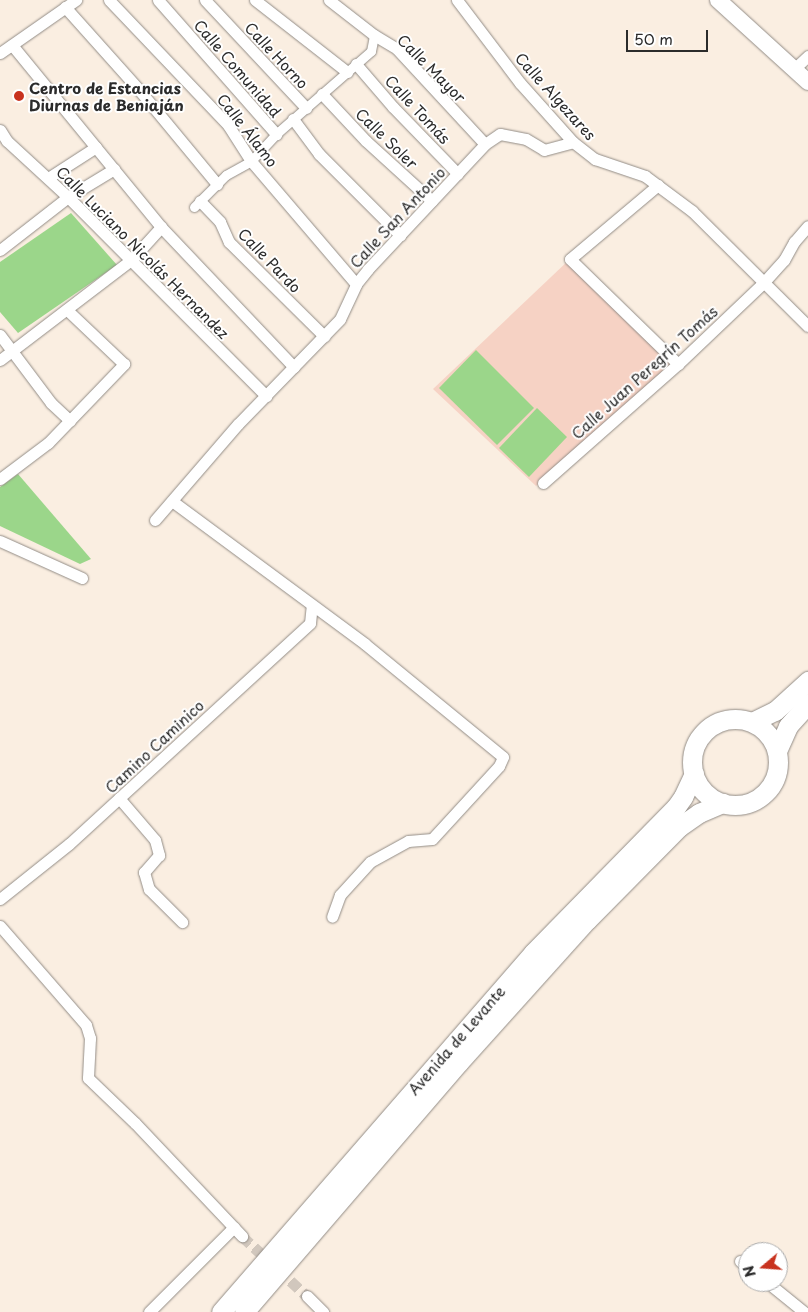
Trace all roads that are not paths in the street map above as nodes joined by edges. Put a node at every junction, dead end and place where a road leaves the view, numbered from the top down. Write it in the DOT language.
graph roads {
  1 [pos="76,0"];
  2 [pos="109,0"];
  3 [pos="158,0"];
  4 [pos="205,0"];
  5 [pos="255,0"];
  6 [pos="329,0"];
  7 [pos="457,0"];
  8 [pos="718,0"];
  9 [pos="65,7"];
  10 [pos="374,35"];
  11 [pos="12,45"];
  12 [pos="0,53"];
  13 [pos="808,56"];
  14 [pos="356,64"];
  15 [pos="794,69"];
  16 [pos="347,72"];
  17 [pos="808,82"];
  18 [pos="322,94"];
  19 [pos="306,108"];
  20 [pos="293,119"];
  21 [pos="0,130"];
  22 [pos="276,134"];
  23 [pos="573,142"];
  24 [pos="4,144"];
  25 [pos="486,144"];
  26 [pos="96,146"];
  27 [pos="251,160"];
  28 [pos="114,169"];
  29 [pos="458,174"];
  30 [pos="48,178"];
  31 [pos="217,184"];
  32 [pos="658,185"];
  33 [pos="68,197"];
  34 [pos="432,201"];
  35 [pos="197,204"];
  36 [pos="808,226"];
  37 [pos="161,227"];
  38 [pos="400,234"];
  39 [pos="0,250"];
  40 [pos="131,260"];
  41 [pos="764,282"];
  42 [pos="356,284"];
  43 [pos="67,310"];
  44 [pos="808,326"];
  45 [pos="0,335"];
  46 [pos="324,336"];
  47 [pos="12,351"];
  48 [pos="0,360"];
  49 [pos="678,364"];
  50 [pos="294,367"];
  51 [pos="266,396"];
  52 [pos="70,421"];
  53 [pos="0,479"];
  54 [pos="543,483"];
  55 [pos="172,501"];
  56 [pos="155,520"];
  57 [pos="0,541"];
  58 [pos="82,578"];
  59 [pos="312,605"];
  60 [pos="808,681"];
  61 [pos="808,704"];
  62 [pos="752,722"];
  63 [pos="777,751"];
  64 [pos="694,774"];
  65 [pos="119,798"];
  66 [pos="723,803"];
  67 [pos="0,899"];
  68 [pos="332,917"];
  69 [pos="182,922"];
  70 [pos="0,926"];
  71 [pos="234,1227"];
  72 [pos="242,1236"];
  73 [pos="779,1292"];
  74 [pos="308,1296"];
  75 [pos="149,1312"];
  76 [pos="221,1312"];
  77 [pos="244,1312"];
  78 [pos="323,1312"];
  79 [pos="804,1312"];
  1 -- 9 [label="street"];
  2 -- 27 [label="street, Calle Álamo"];
  3 -- 22 [label="street, Calle Comunidad"];
  4 -- 19 [label="street, Calle Horno"];
  5 -- 16 [label="street"];
  6 -- 10 [label="street, Calle Mayor"];
  7 -- 23 [label="street, Calle Algezares"];
  8 -- 15 [label="main road"];
  9 -- 11 [label="street"];
  9 -- 31 [label="street"];
  10 -- 14 [label="street"];
  10 -- 25 [label="street, Calle Mayor"];
  11 -- 12 [label="street"];
  11 -- 26 [label="street"];
  13 -- 15 [label="street"];
  14 -- 16 [label="street"];
  14 -- 29 [label="street, Calle Tomás"];
  15 -- 17 [label="main road"];
  16 -- 18 [label="street"];
  18 -- 19 [label="street"];
  18 -- 34 [label="street, Calle Soler"];
  19 -- 20 [label="street"];
  20 -- 22 [label="street"];
  20 -- 38 [label="street"];
  21 -- 24 [label="street, Calle Luciano Nicolás Hernandez"];
  22 -- 27 [label="street"];
  23 -- 25 [label="street, Calle San Antonio"];
  23 -- 32 [label="street, Calle Algezares"];
  24 -- 30 [label="street, Calle Luciano Nicolás Hernandez"];
  25 -- 29 [label="street, Calle San Antonio"];
  26 -- 28 [label="street"];
  26 -- 30 [label="street"];
  27 -- 31 [label="street"];
  27 -- 42 [label="street, Calle Álamo"];
  28 -- 33 [label="street"];
  28 -- 37 [label="street"];
  29 -- 34 [label="street, Calle San Antonio"];
  30 -- 33 [label="street, Calle Luciano Nicolás Hernandez"];
  31 -- 35 [label="street"];
  32 -- 41 [label="street, Calle Algezares"];
  32 -- 49 [label="street"];
  33 -- 39 [label="street"];
  33 -- 40 [label="street, Calle Luciano Nicolás Hernandez"];
  34 -- 38 [label="street, Calle San Antonio"];
  35 -- 46 [label="street, Calle Pardo"];
  36 -- 41 [label="street, Calle Juan Peregrín Tomás"];
  37 -- 40 [label="street"];
  37 -- 50 [label="street"];
  38 -- 42 [label="street, Calle San Antonio"];
  40 -- 43 [label="street"];
  40 -- 51 [label="street, Calle Luciano Nicolás Hernandez"];
  41 -- 44 [label="street, Calle Algezares"];
  41 -- 49 [label="street, Calle Juan Peregrín Tomás"];
  42 -- 46 [label="street, Calle San Antonio"];
  43 -- 47 [label="street"];
  43 -- 52 [label="street"];
  45 -- 47 [label="street"];
  46 -- 50 [label="street, Calle San Antonio"];
  47 -- 48 [label="street"];
  47 -- 52 [label="street"];
  49 -- 54 [label="street, Calle Juan Peregrín Tomás"];
  50 -- 51 [label="street, Calle San Antonio"];
  51 -- 55 [label="street, Calle San Antonio"];
  52 -- 53 [label="street"];
  55 -- 56 [label="street, Calle San Antonio"];
  55 -- 59 [label="street"];
  57 -- 58 [label="street"];
  59 -- 65 [label="street, Camino Caminico"];
  59 -- 68 [label="street"];
  60 -- 62 [label="main road"];
  61 -- 63 [label="main road"];
  62 -- 63 [label="main road"];
  62 -- 64 [label="main road"];
  63 -- 66 [label="main road"];
  64 -- 66 [label="main road"];
  64 -- 76 [label="main road, Avenida de Levante"];
  65 -- 67 [label="street, Camino Caminico"];
  65 -- 69 [label="street"];
  66 -- 77 [label="main road, Avenida de Levante"];
  70 -- 71 [label="street"];
  71 -- 72 [label="street"];
  71 -- 75 [label="street"];
  73 -- 79 [label="street"];
  74 -- 78 [label="street"];
}
